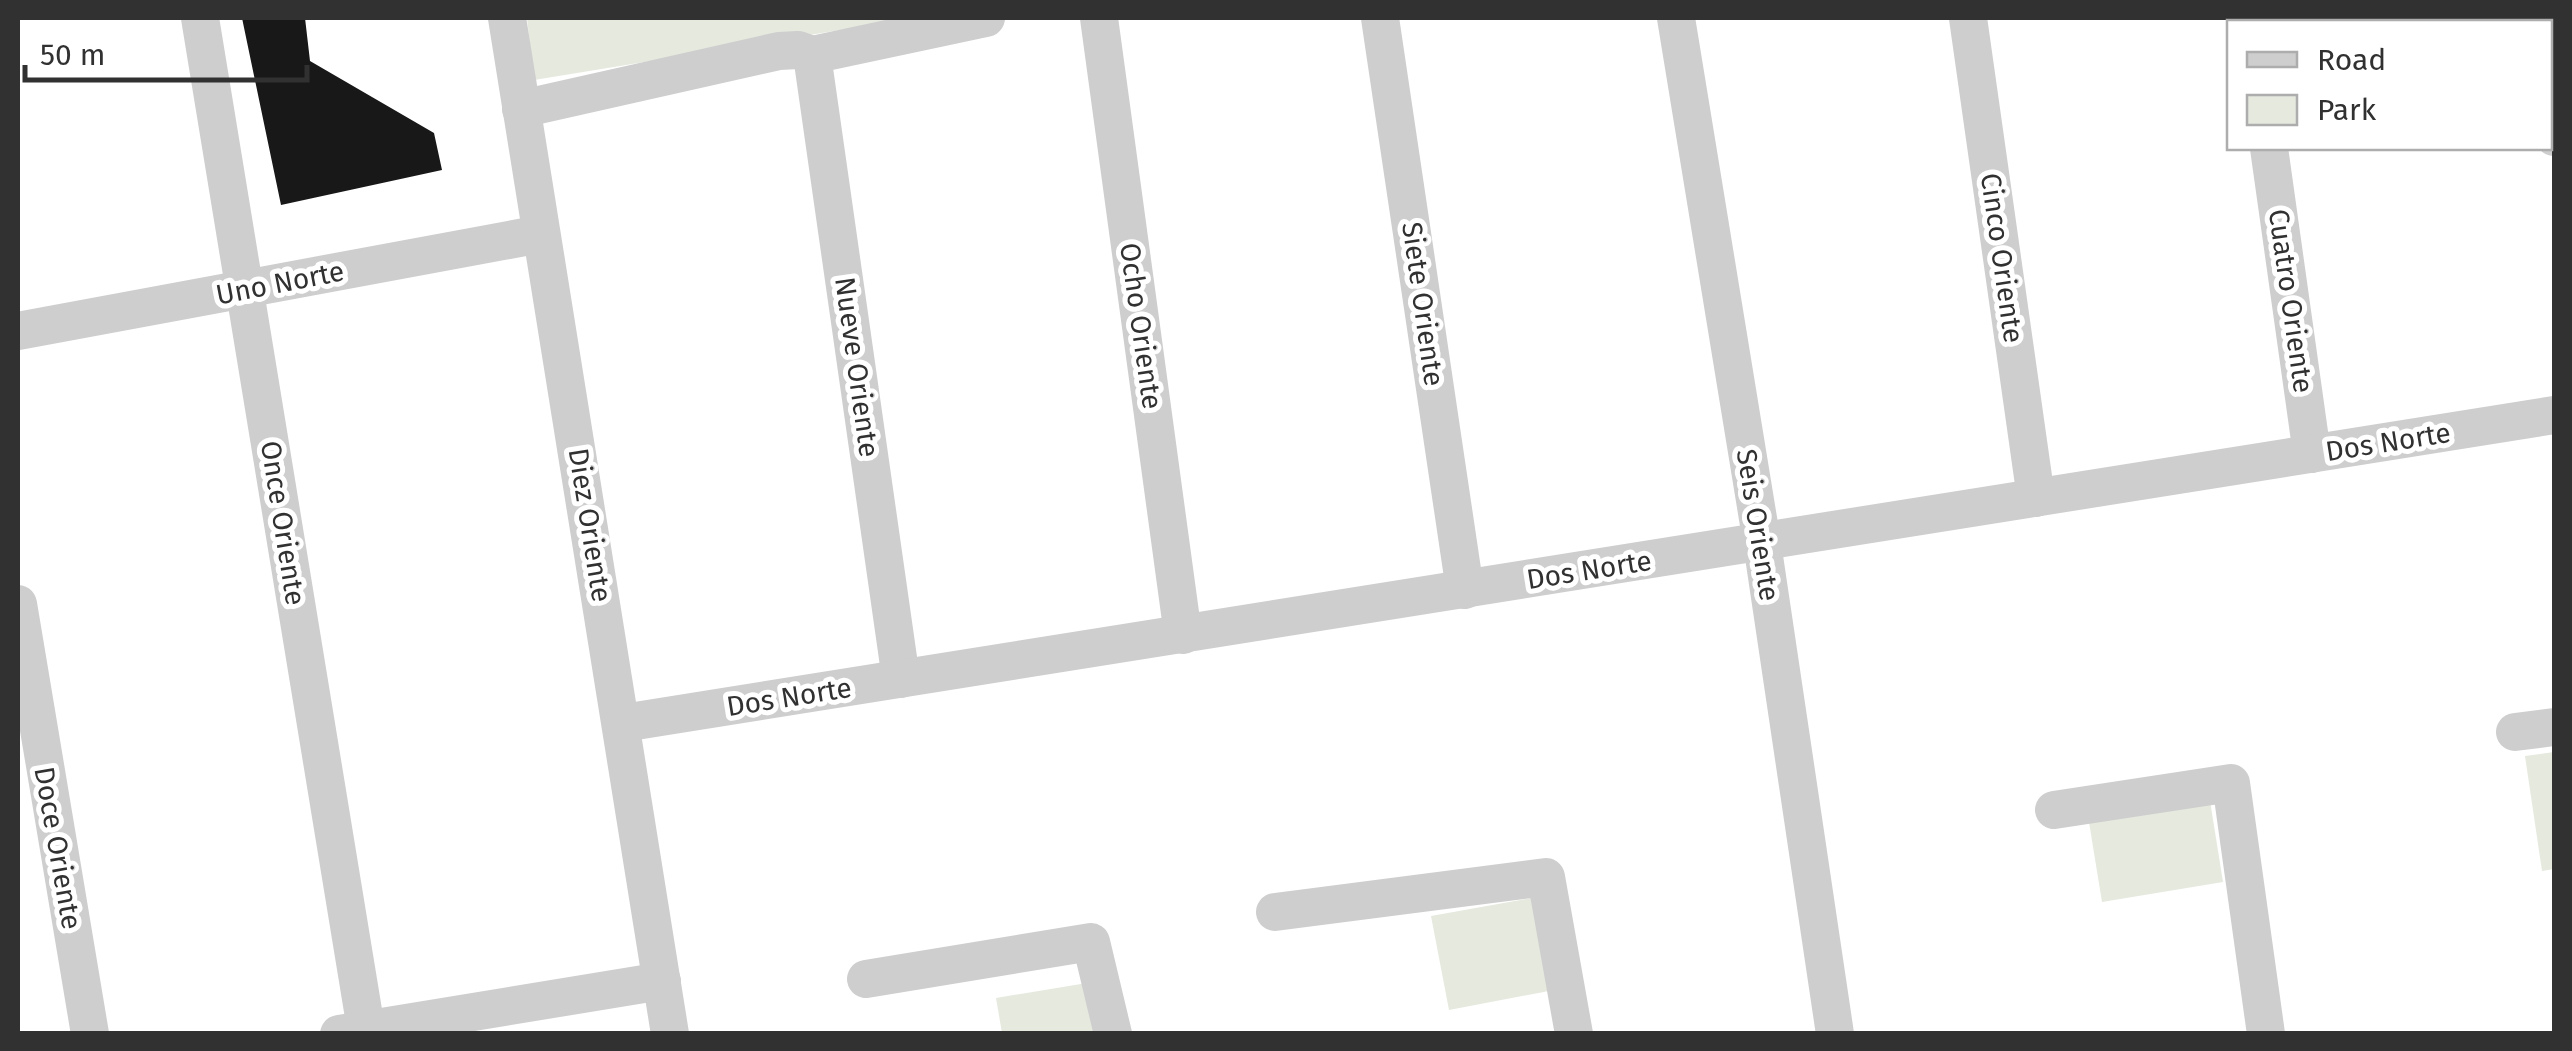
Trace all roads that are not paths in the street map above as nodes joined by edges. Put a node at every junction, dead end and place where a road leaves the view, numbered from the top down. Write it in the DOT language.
graph roads {
  1 [pos="200,18"];
  2 [pos="507,18"];
  3 [pos="986,18"];
  4 [pos="1099,18"];
  5 [pos="1380,18"];
  6 [pos="1676,18"];
  7 [pos="1968,18"];
  8 [pos="812,55"];
  9 [pos="522,109"];
  10 [pos="2269,150"];
  11 [pos="542,234"];
  12 [pos="245,290"];
  13 [pos="18,331"];
  14 [pos="2554,415"];
  15 [pos="2312,454"];
  16 [pos="2036,498"];
  17 [pos="1762,543"];
  18 [pos="1465,590"];
  19 [pos="18,604"];
  20 [pos="1183,635"];
  21 [pos="901,679"];
  22 [pos="623,723"];
  23 [pos="2554,727"];
  24 [pos="2515,732"];
  25 [pos="2054,810"];
  26 [pos="1275,912"];
  27 [pos="866,979"];
  28 [pos="662,981"];
  29 [pos="352,1031"];
  30 [pos="90,1034"];
  31 [pos="670,1034"];
  32 [pos="1113,1034"];
  33 [pos="1574,1034"];
  34 [pos="1835,1034"];
  35 [pos="2266,1034"];
  1 -- 12 [label="street, Once Oriente"];
  2 -- 9 [label="street, Diez Oriente"];
  3 -- 8 [label="street"];
  4 -- 20 [label="street, Ocho Oriente"];
  5 -- 18 [label="street, Siete Oriente"];
  6 -- 17 [label="street, Seis Oriente"];
  7 -- 16 [label="street, Cinco Oriente"];
  8 -- 9 [label="street"];
  8 -- 21 [label="street, Nueve Oriente"];
  9 -- 11 [label="street, Diez Oriente"];
  10 -- 15 [label="street, Cuatro Oriente"];
  11 -- 12 [label="street, Uno Norte"];
  11 -- 22 [label="street, Diez Oriente"];
  12 -- 13 [label="street, Uno Norte"];
  12 -- 29 [label="street, Once Oriente"];
  14 -- 15 [label="street, Dos Norte"];
  15 -- 16 [label="street, Dos Norte"];
  16 -- 17 [label="street, Dos Norte"];
  17 -- 18 [label="street, Dos Norte"];
  17 -- 34 [label="street, Seis Oriente"];
  18 -- 20 [label="street, Dos Norte"];
  19 -- 30 [label="street, Doce Oriente"];
  20 -- 21 [label="street, Dos Norte"];
  21 -- 22 [label="street, Dos Norte"];
  22 -- 28 [label="street, Diez Oriente"];
  23 -- 24 [label="street"];
  25 -- 35 [label="street"];
  26 -- 33 [label="street"];
  27 -- 32 [label="street"];
  28 -- 29 [label="street"];
  28 -- 31 [label="street, Diez Oriente"];
}
